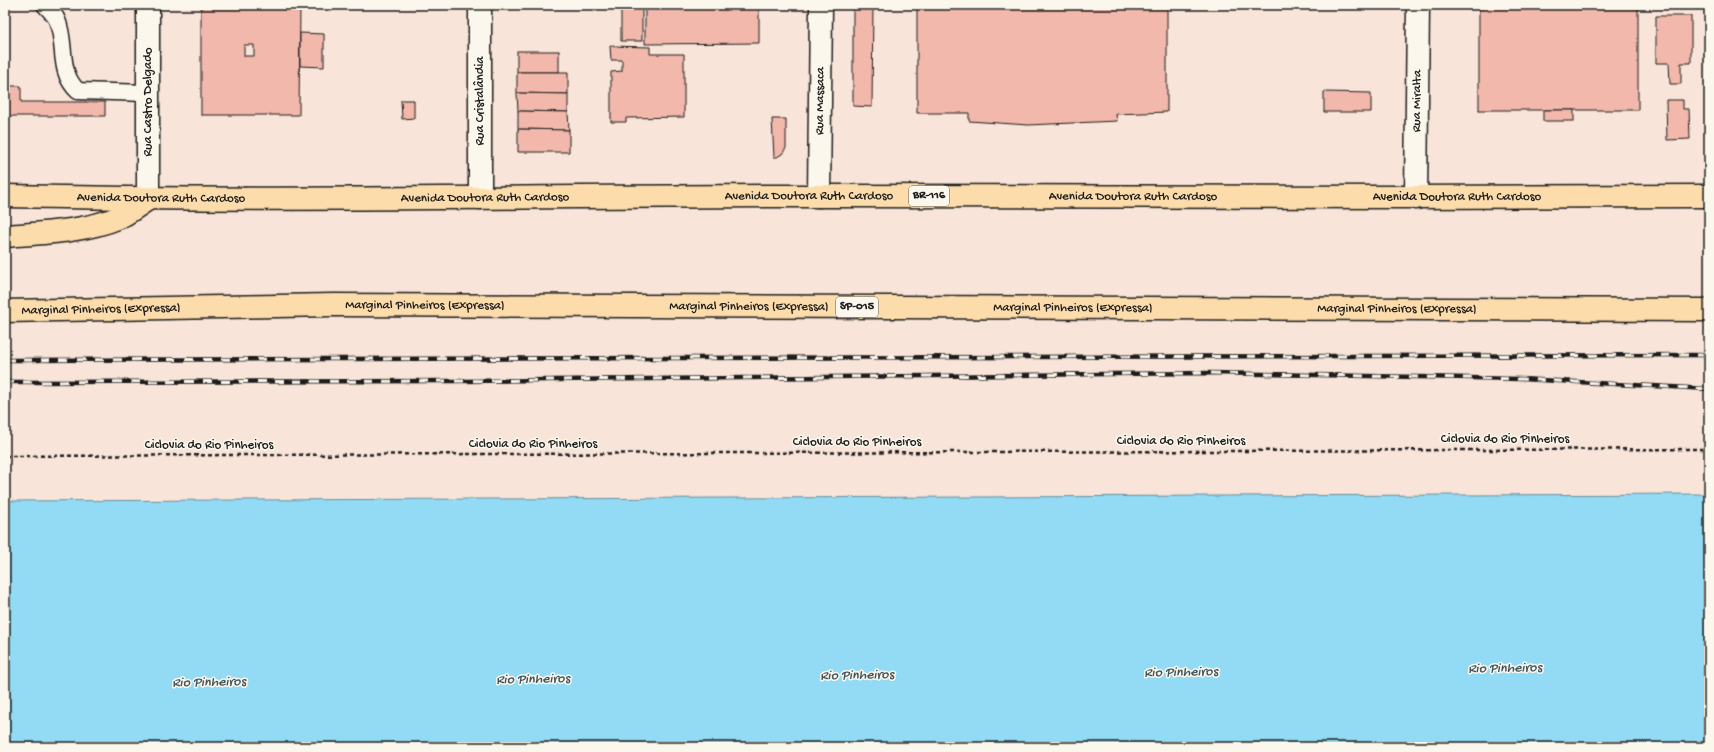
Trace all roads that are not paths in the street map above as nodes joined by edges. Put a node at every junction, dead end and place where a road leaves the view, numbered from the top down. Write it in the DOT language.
graph roads {
  1 [pos="45,5"];
  2 [pos="148,5"];
  3 [pos="480,5"];
  4 [pos="821,5"];
  5 [pos="1418,5"];
  6 [pos="148,93"];
  7 [pos="5,196"];
  8 [pos="819,196"];
  9 [pos="1709,196"];
  10 [pos="480,198"];
  11 [pos="1416,198"];
  12 [pos="148,199"];
  13 [pos="5,236"];
  14 [pos="1709,310"];
  15 [pos="5,311"];
  1 -- 6 [label="lane"];
  2 -- 6 [label="street, Rua Castro Delgado"];
  3 -- 10 [label="street, Rua Cristalândia"];
  4 -- 8 [label="street, Rua Massaca"];
  5 -- 11 [label="street, Rua Miralta"];
  6 -- 12 [label="street, Rua Castro Delgado"];
  7 -- 12 [label="highway, Avenida Doutora Ruth Cardoso"];
  8 -- 10 [label="highway, Avenida Doutora Ruth Cardoso / BR-116"];
  8 -- 11 [label="highway, Avenida Doutora Ruth Cardoso / BR-116"];
  9 -- 11 [label="highway, Avenida Doutora Ruth Cardoso / BR-116"];
  10 -- 12 [label="highway, Avenida Doutora Ruth Cardoso / BR-116"];
  12 -- 13 [label="highway"];
  14 -- 15 [label="highway, Marginal Pinheiros (Expressa) / SP-015"];
}
